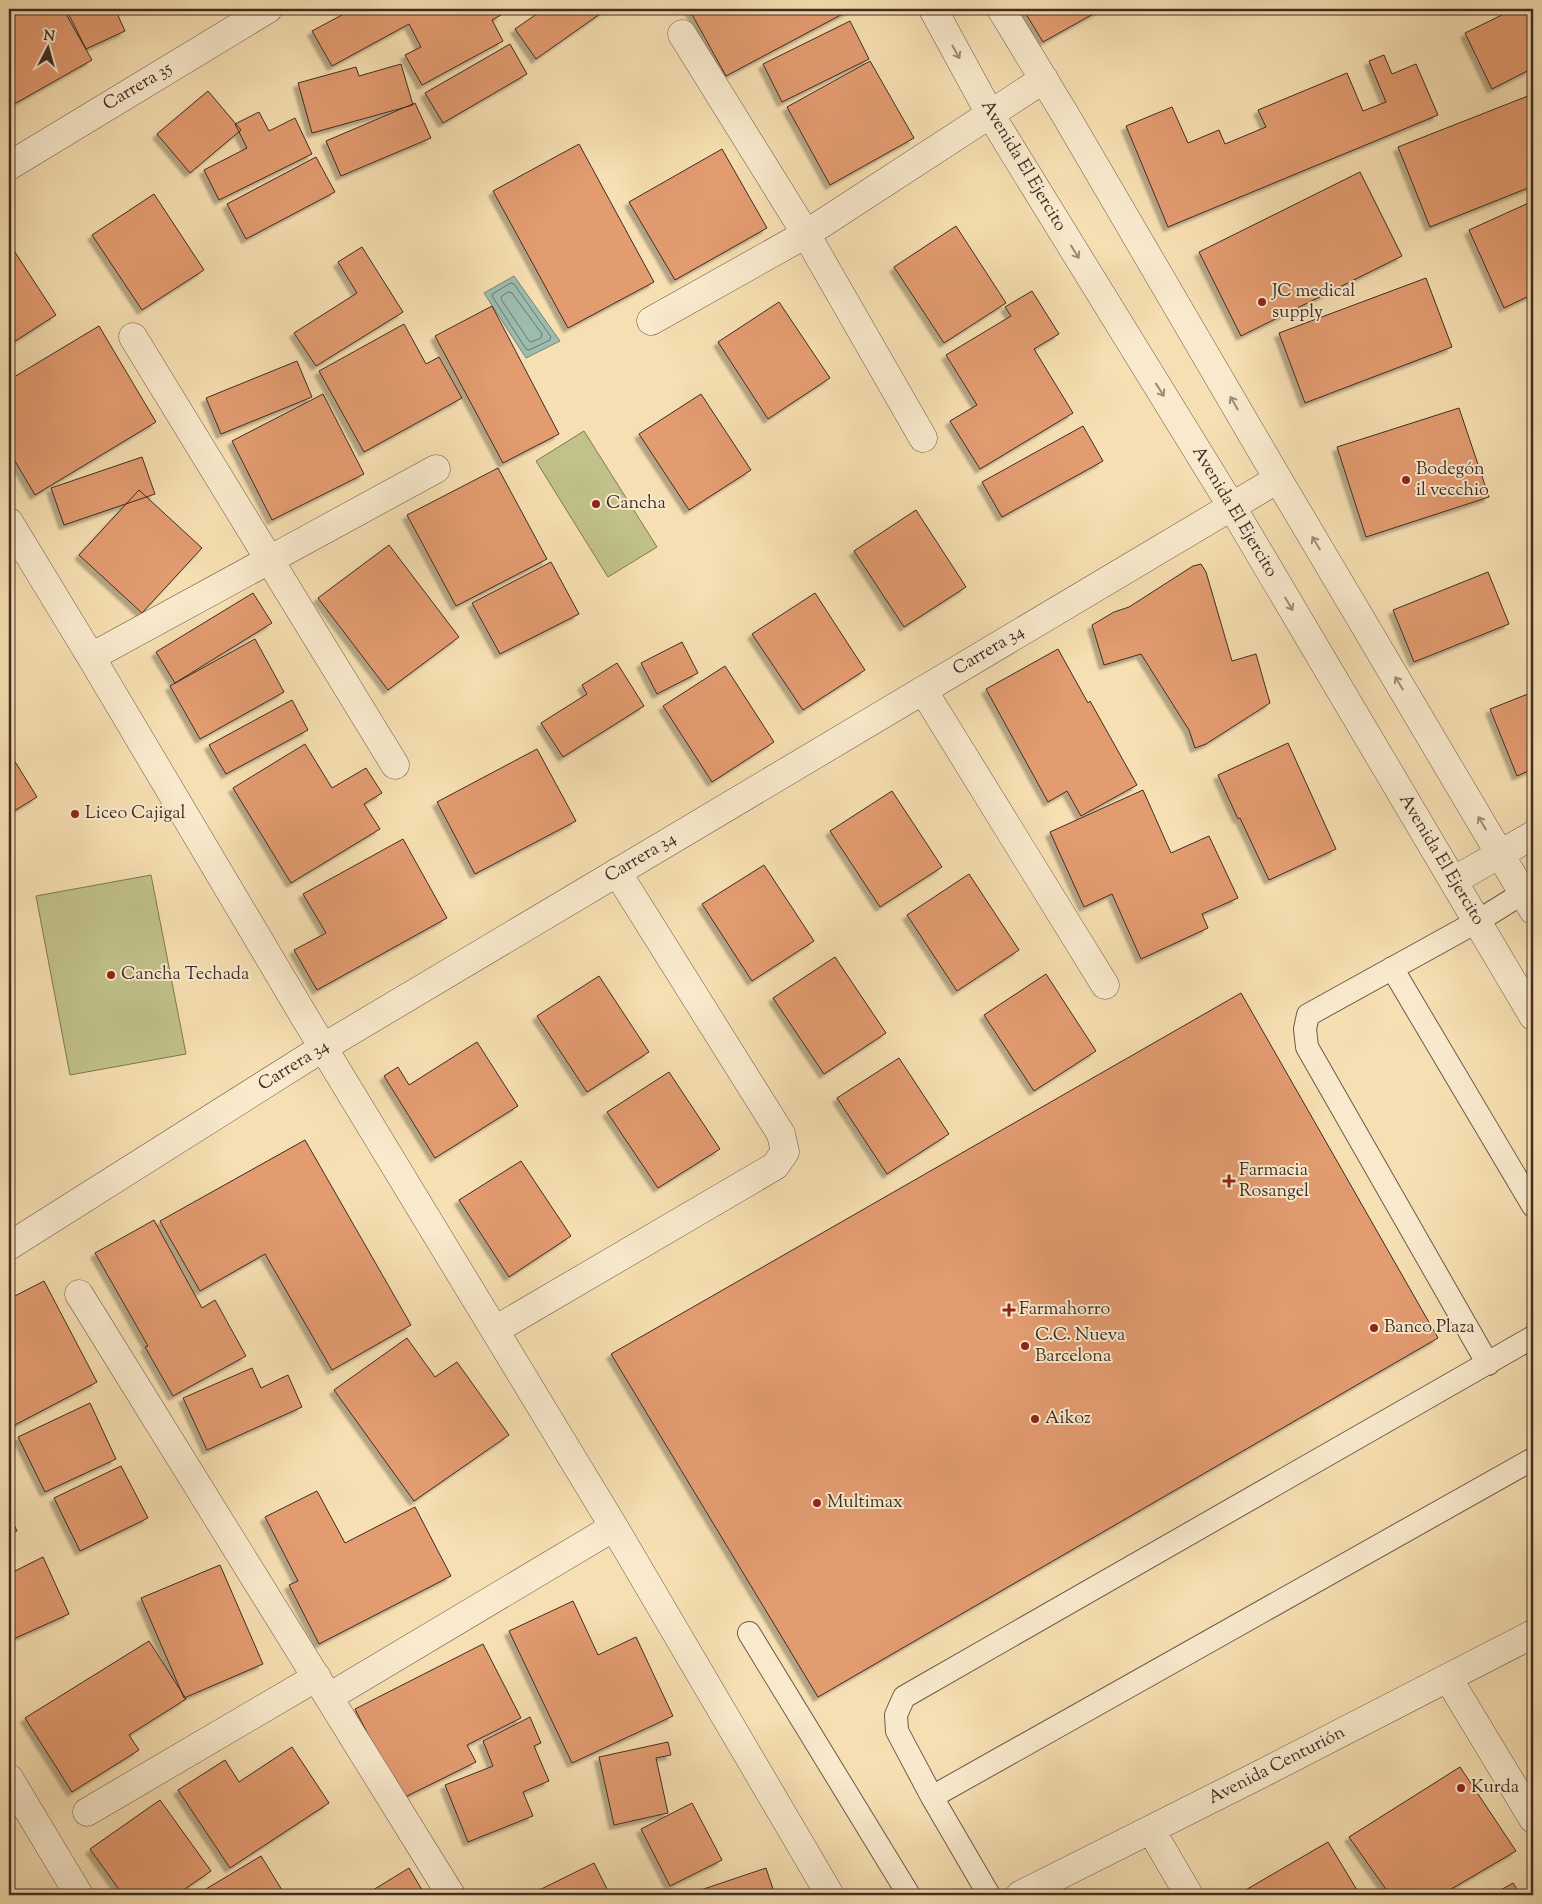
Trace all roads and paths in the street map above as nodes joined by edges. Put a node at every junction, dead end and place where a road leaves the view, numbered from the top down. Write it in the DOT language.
graph roads {
  1 [pos="268,9"];
  2 [pos="933,9"];
  3 [pos="1001,9"];
  4 [pos="682,34"];
  5 [pos="1044,79"];
  6 [pos="990,114"];
  7 [pos="9,166"];
  8 [pos="806,234"];
  9 [pos="652,321"];
  10 [pos="133,336"];
  11 [pos="923,438"];
  12 [pos="436,469"];
  13 [pos="1278,479"];
  14 [pos="1232,507"];
  15 [pos="9,522"];
  16 [pos="269,561"];
  17 [pos="92,657"];
  18 [pos="923,690"];
  19 [pos="395,765"];
  20 [pos="1533,835"];
  21 [pos="1500,854"];
  22 [pos="618,872"];
  23 [pos="1454,881"];
  24 [pos="1528,902"];
  25 [pos="1478,921"];
  26 [pos="1392,968"];
  27 [pos="1105,986"];
  28 [pos="1533,1016"];
  29 [pos="324,1047"];
  30 [pos="1533,1206"];
  31 [pos="9,1246"];
  32 [pos="79,1294"];
  33 [pos="494,1330"];
  34 [pos="1533,1337"];
  35 [pos="1488,1364"];
  36 [pos="1533,1459"];
  37 [pos="614,1528"];
  38 [pos="749,1633"];
  39 [pos="1533,1634"];
  40 [pos="1448,1678"];
  41 [pos="323,1687"];
  42 [pos="9,1778"];
  43 [pos="932,1797"];
  44 [pos="87,1812"];
  45 [pos="1533,1820"];
  46 [pos="1151,1830"];
  47 [pos="79,1895"];
  48 [pos="451,1895"];
  49 [pos="830,1895"];
  50 [pos="909,1895"];
  51 [pos="989,1895"];
  52 [pos="1020,1895"];
  53 [pos="1189,1895"];
  1 -- 7 [label="street, Carrera 35"];
  2 -- 6 [label="street, Avenida El Ejercito, one-way"];
  3 -- 5 [label="street"];
  4 -- 8 [label="street"];
  5 -- 6 [label="street"];
  13 -- 5 [label="street, one-way"];
  6 -- 8 [label="street"];
  6 -- 14 [label="street, Avenida El Ejercito, one-way"];
  8 -- 9 [label="street"];
  8 -- 11 [label="street"];
  10 -- 16 [label="street"];
  12 -- 16 [label="street"];
  13 -- 14 [label="street, Carrera 34"];
  21 -- 13 [label="street, one-way"];
  14 -- 18 [label="street, Carrera 34"];
  14 -- 23 [label="street, Avenida El Ejercito, one-way"];
  15 -- 17 [label="street"];
  16 -- 17 [label="street"];
  16 -- 19 [label="street"];
  17 -- 29 [label="street"];
  18 -- 22 [label="street, Carrera 34"];
  18 -- 27 [label="street"];
  20 -- 21 [label="street"];
  21 -- 23 [label="street"];
  21 -- 24 [label="street"];
  22 -- 29 [label="street, Carrera 34"];
  22 -- 33 [label="street"];
  23 -- 25 [label="street, Avenida El Ejercito"];
  24 -- 25 [label="lane"];
  25 -- 26 [label="lane"];
  25 -- 28 [label="street, Avenida El Ejercito"];
  26 -- 30 [label="lane"];
  26 -- 35 [label="lane"];
  29 -- 31 [label="street, Carrera 34"];
  29 -- 33 [label="street"];
  32 -- 41 [label="street"];
  33 -- 37 [label="street"];
  34 -- 35 [label="lane"];
  35 -- 43 [label="lane"];
  36 -- 43 [label="lane"];
  37 -- 41 [label="street"];
  37 -- 49 [label="street"];
  38 -- 50 [label="lane"];
  39 -- 40 [label="street, Avenida Centurión"];
  40 -- 45 [label="street"];
  40 -- 46 [label="street, Avenida Centurión"];
  41 -- 44 [label="street"];
  41 -- 48 [label="street"];
  42 -- 47 [label="street"];
  43 -- 51 [label="lane"];
  46 -- 52 [label="street, Avenida Centurión"];
  46 -- 53 [label="street"];
}
